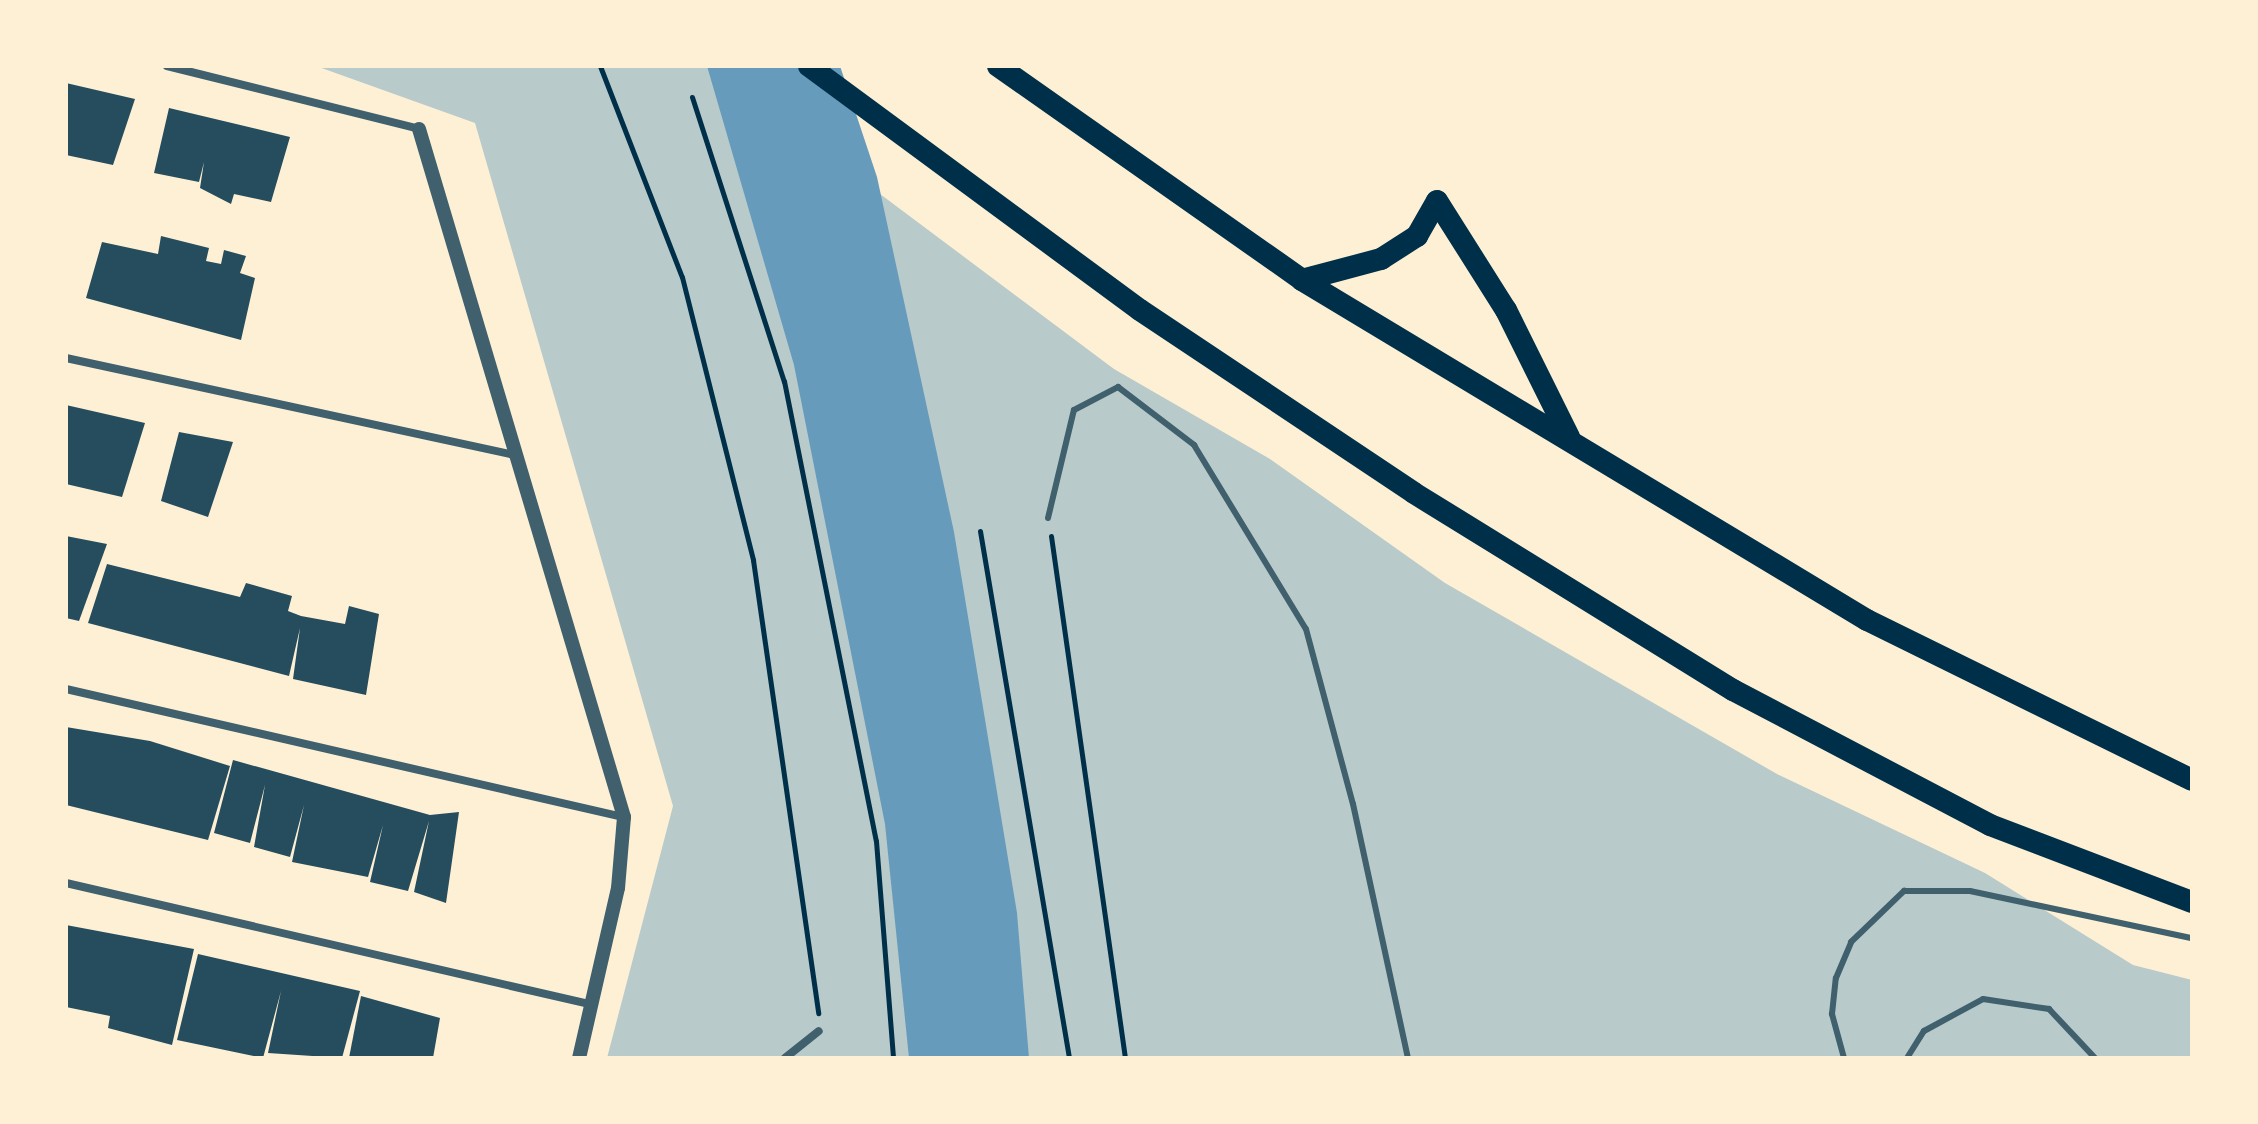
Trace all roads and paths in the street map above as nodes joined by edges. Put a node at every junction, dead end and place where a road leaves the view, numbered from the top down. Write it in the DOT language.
graph roads {
  1 [pos="167,66"];
  2 [pos="600,66"];
  3 [pos="809,66"];
  4 [pos="998,66"];
  5 [pos="692,97"];
  6 [pos="419,129"];
  7 [pos="1302,280"];
  8 [pos="66,358"];
  9 [pos="1569,438"];
  10 [pos="520,456"];
  11 [pos="1048,518"];
  12 [pos="980,531"];
  13 [pos="66,689"];
  14 [pos="2192,780"];
  15 [pos="624,817"];
  16 [pos="66,883"];
  17 [pos="2192,902"];
  18 [pos="2192,938"];
  19 [pos="593,1005"];
  20 [pos="819,1031"];
  21 [pos="579,1058"];
  22 [pos="785,1058"];
  23 [pos="893,1058"];
  24 [pos="1069,1058"];
  25 [pos="1125,1058"];
  26 [pos="1408,1058"];
  27 [pos="1844,1058"];
  28 [pos="1907,1058"];
  29 [pos="2095,1058"];
  1 -- 6 [label="street"];
  2 -- 20 [label="path"];
  3 -- 17 [label="highway"];
  4 -- 7 [label="highway"];
  5 -- 23 [label="path"];
  6 -- 10 [label="street"];
  7 -- 9 [label="highway"];
  7 -- 9 [label="highway"];
  8 -- 10 [label="street"];
  9 -- 14 [label="highway"];
  10 -- 15 [label="street"];
  11 -- 25 [label="path"];
  11 -- 26 [label="lane"];
  12 -- 24 [label="path"];
  13 -- 15 [label="street"];
  15 -- 19 [label="street"];
  16 -- 19 [label="street"];
  18 -- 27 [label="lane"];
  19 -- 21 [label="street"];
  20 -- 22 [label="street"];
  28 -- 29 [label="lane"];
}
